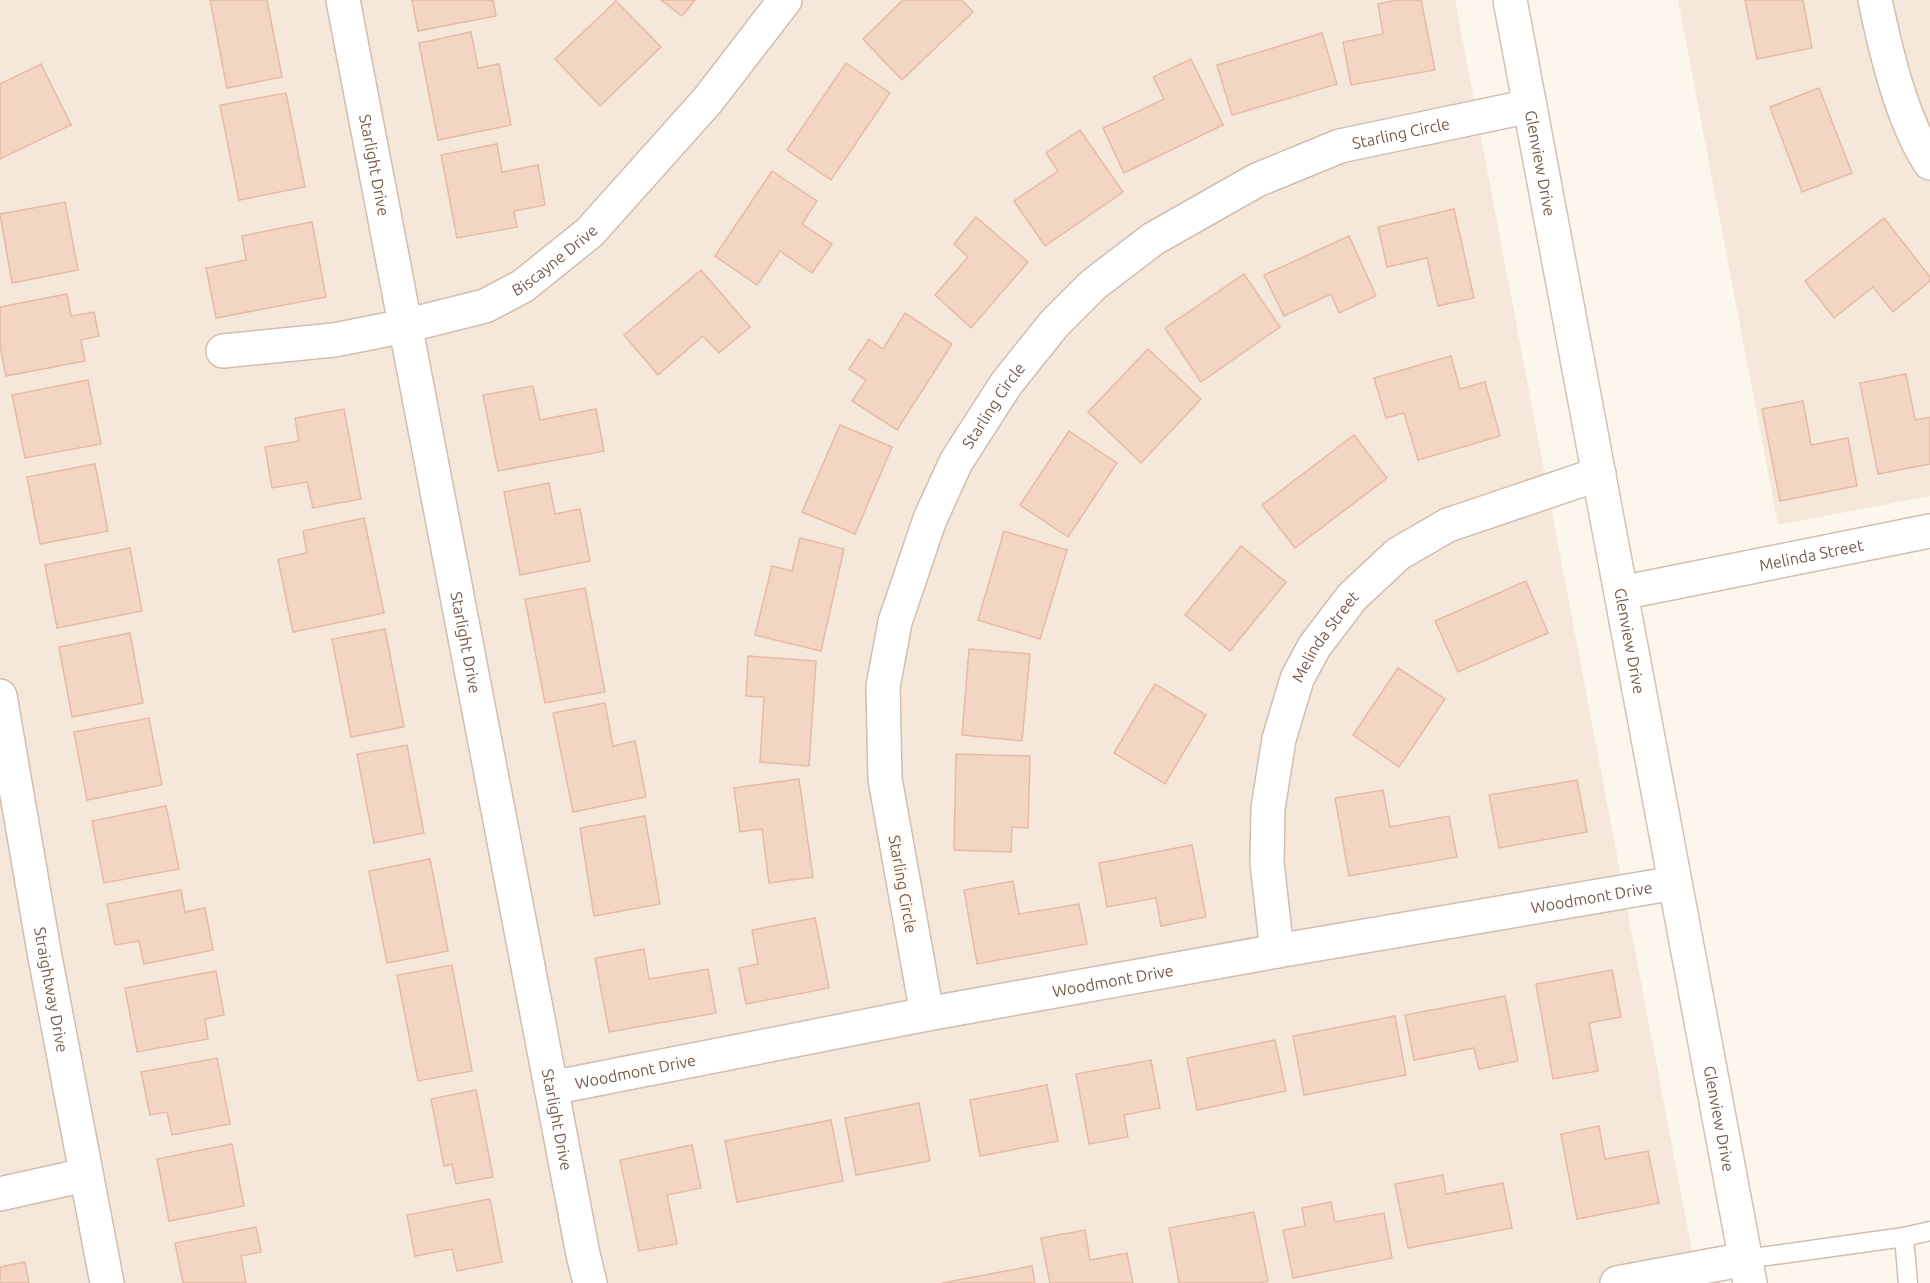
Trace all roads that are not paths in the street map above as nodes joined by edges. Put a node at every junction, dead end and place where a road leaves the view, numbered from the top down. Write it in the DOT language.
graph roads {
  1 [pos="342,0"];
  2 [pos="785,0"];
  3 [pos="1510,0"];
  4 [pos="1875,0"];
  5 [pos="1530,106"];
  6 [pos="1930,163"];
  7 [pos="405,326"];
  8 [pos="223,351"];
  9 [pos="1599,474"];
  10 [pos="1930,531"];
  11 [pos="1621,593"];
  12 [pos="0,696"];
  13 [pos="9,792"];
  14 [pos="1676,883"];
  15 [pos="1277,951"];
  16 [pos="927,1014"];
  17 [pos="551,1088"];
  18 [pos="85,1175"];
  19 [pos="0,1194"];
  20 [pos="1930,1231"];
  21 [pos="1904,1237"];
  22 [pos="1748,1271"];
  23 [pos="106,1283"];
  24 [pos="590,1283"];
  25 [pos="1617,1283"];
  26 [pos="1908,1283"];
  1 -- 7 [label="street, Starlight Drive"];
  2 -- 7 [label="street, Biscayne Drive"];
  3 -- 5 [label="street, Glenview Drive"];
  4 -- 6 [label="street"];
  5 -- 9 [label="street, Glenview Drive"];
  5 -- 16 [label="street, Starling Circle"];
  7 -- 8 [label="street, Biscayne Drive"];
  7 -- 17 [label="street, Starlight Drive"];
  9 -- 11 [label="street, Glenview Drive"];
  9 -- 15 [label="street, Melinda Street"];
  10 -- 11 [label="street, Melinda Street"];
  11 -- 14 [label="street, Glenview Drive"];
  12 -- 13 [label="street, Straightway Drive"];
  13 -- 18 [label="street, Straightway Drive"];
  14 -- 15 [label="street, Woodmont Drive"];
  14 -- 22 [label="street, Glenview Drive"];
  15 -- 16 [label="street, Woodmont Drive"];
  16 -- 17 [label="street, Woodmont Drive"];
  17 -- 24 [label="street, Starlight Drive"];
  18 -- 19 [label="street"];
  18 -- 23 [label="street, Straightway Drive"];
  20 -- 21 [label="lane"];
  21 -- 22 [label="lane"];
  21 -- 26 [label="lane"];
  22 -- 25 [label="street"];
}
